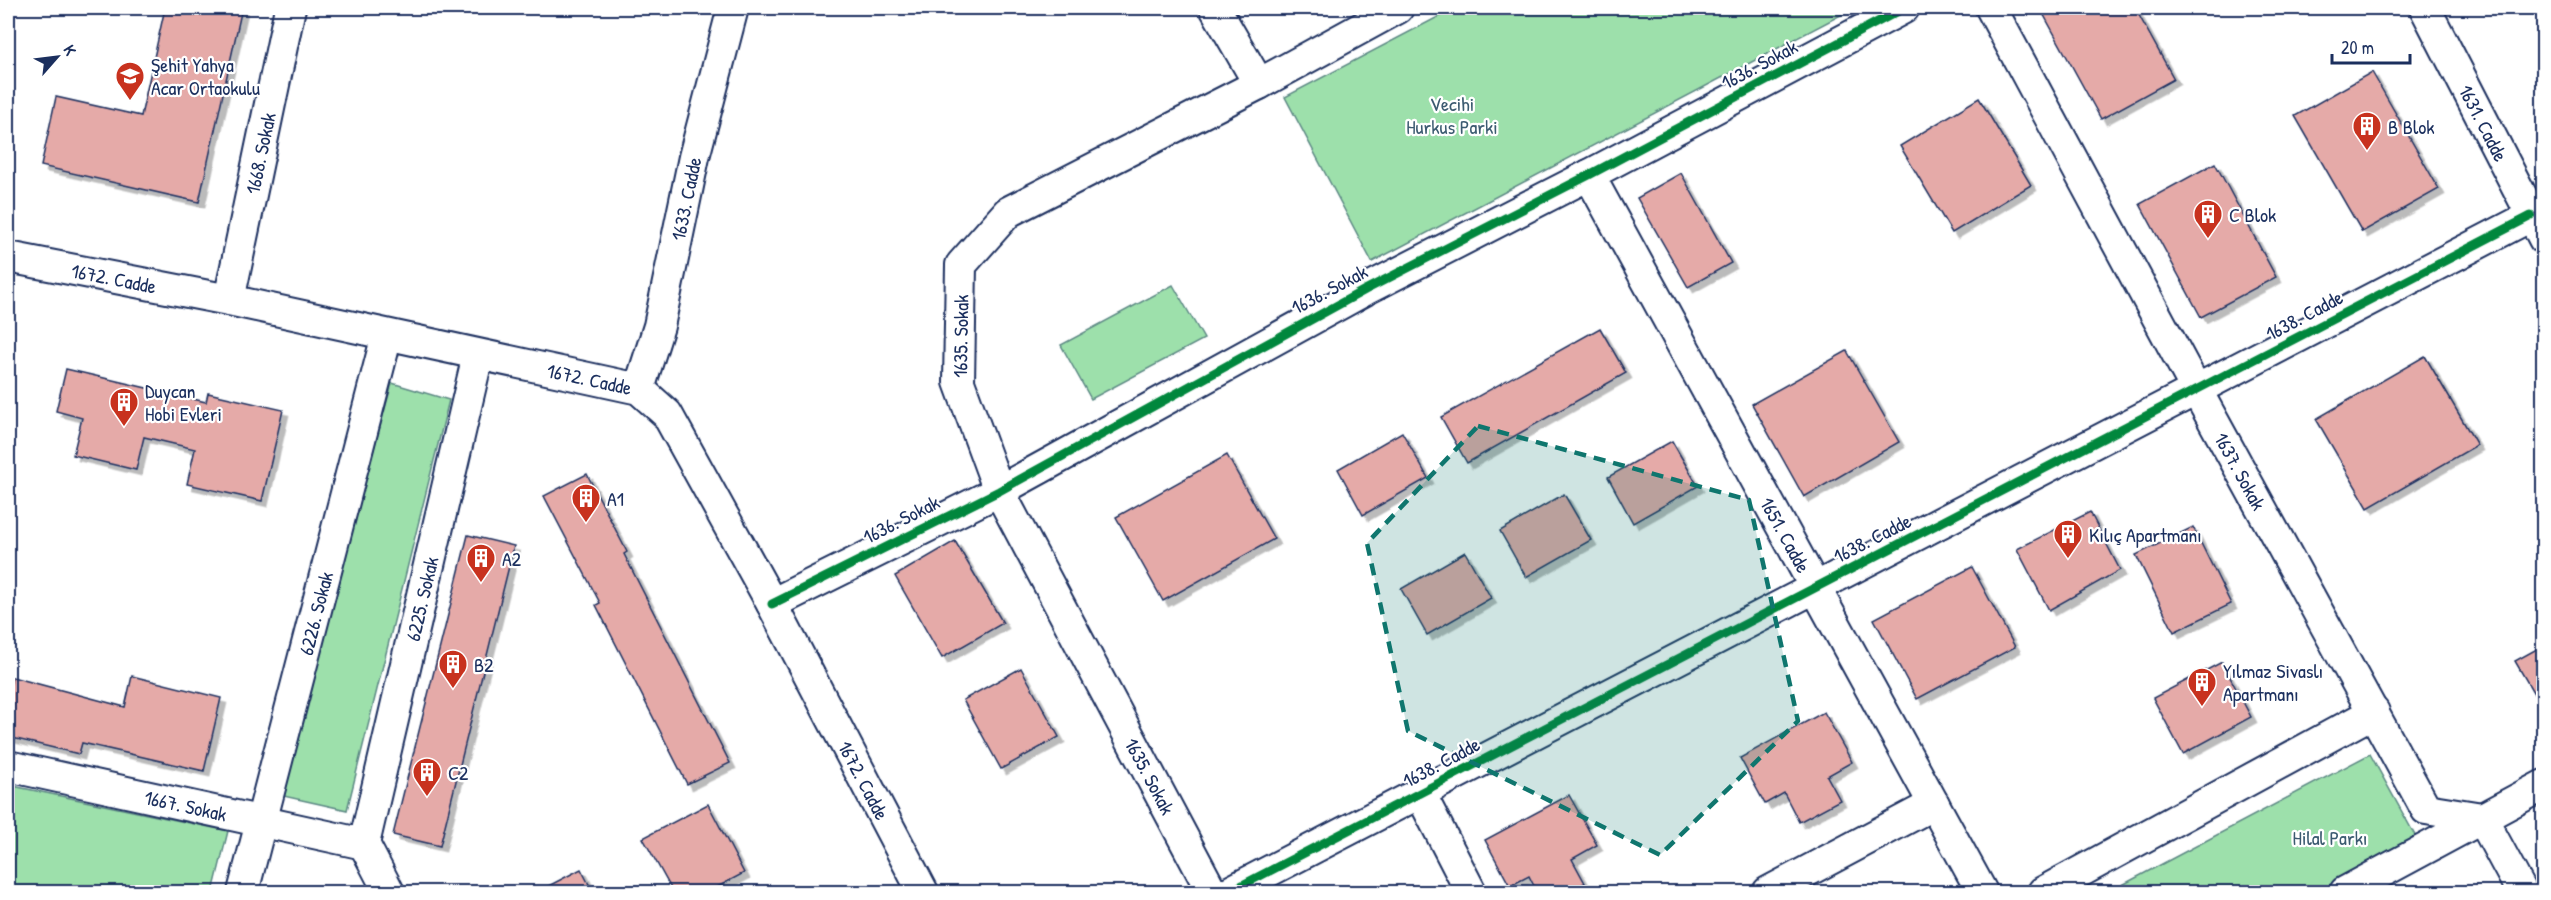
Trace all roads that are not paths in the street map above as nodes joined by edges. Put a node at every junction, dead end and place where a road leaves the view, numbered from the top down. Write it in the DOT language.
graph roads {
  1 [pos="290,8"];
  2 [pos="733,8"];
  3 [pos="1215,8"];
  4 [pos="1398,8"];
  5 [pos="1904,8"];
  6 [pos="1991,8"];
  7 [pos="2425,8"];
  8 [pos="1259,84"];
  9 [pos="1589,175"];
  10 [pos="2537,227"];
  11 [pos="8,257"];
  12 [pos="229,300"];
  13 [pos="387,335"];
  14 [pos="478,355"];
  15 [pos="639,389"];
  16 [pos="2197,391"];
  17 [pos="999,491"];
  18 [pos="1816,587"];
  19 [pos="772,604"];
  20 [pos="2374,712"];
  21 [pos="8,766"];
  22 [pos="2544,785"];
  23 [pos="1420,793"];
  24 [pos="1934,804"];
  25 [pos="2482,818"];
  26 [pos="260,820"];
  27 [pos="364,844"];
  28 [pos="243,892"];
  29 [pos="388,892"];
  30 [pos="923,892"];
  31 [pos="1212,892"];
  32 [pos="1229,892"];
  33 [pos="1471,892"];
  34 [pos="1768,892"];
  35 [pos="1982,892"];
  36 [pos="2043,892"];
  37 [pos="2344,892"];
  38 [pos="2522,892"];
  1 -- 12 [label="street, 1668. Sokak"];
  2 -- 15 [label="street, 1633. Cadde"];
  3 -- 8 [label="street"];
  4 -- 8 [label="street, 1635. Sokak"];
  5 -- 9 [label="street, 1636. Sokak"];
  6 -- 16 [label="street, 1637. Sokak"];
  7 -- 10 [label="street, 1631. Cadde"];
  8 -- 17 [label="street, 1635. Sokak"];
  9 -- 17 [label="street, 1636. Sokak"];
  9 -- 18 [label="street, 1651. Cadde"];
  10 -- 16 [label="street, 1638. Cadde"];
  11 -- 12 [label="street, 1672. Cadde"];
  12 -- 13 [label="street, 1672. Cadde"];
  13 -- 14 [label="street, 1672. Cadde"];
  13 -- 26 [label="street, 6226. Sokak"];
  14 -- 15 [label="street, 1672. Cadde"];
  14 -- 27 [label="street, 6225. Sokak"];
  15 -- 19 [label="street, 1672. Cadde"];
  16 -- 18 [label="street, 1638. Cadde"];
  16 -- 20 [label="street, 1637. Sokak"];
  17 -- 19 [label="street, 1636. Sokak"];
  17 -- 31 [label="street, 1635. Sokak"];
  18 -- 23 [label="street, 1638. Cadde"];
  18 -- 24 [label="street, 1651. Cadde"];
  19 -- 30 [label="street, 1672. Cadde"];
  20 -- 25 [label="street, 1637. Sokak"];
  20 -- 36 [label="street"];
  21 -- 26 [label="street, 1667. Sokak"];
  22 -- 25 [label="street"];
  23 -- 32 [label="street, 1638. Cadde"];
  23 -- 33 [label="street"];
  24 -- 34 [label="street"];
  24 -- 35 [label="street, 1651. Cadde"];
  25 -- 37 [label="street"];
  25 -- 38 [label="street"];
  26 -- 27 [label="street, 1667. Sokak"];
  26 -- 28 [label="street, 6226. Sokak"];
  27 -- 29 [label="street"];
}
